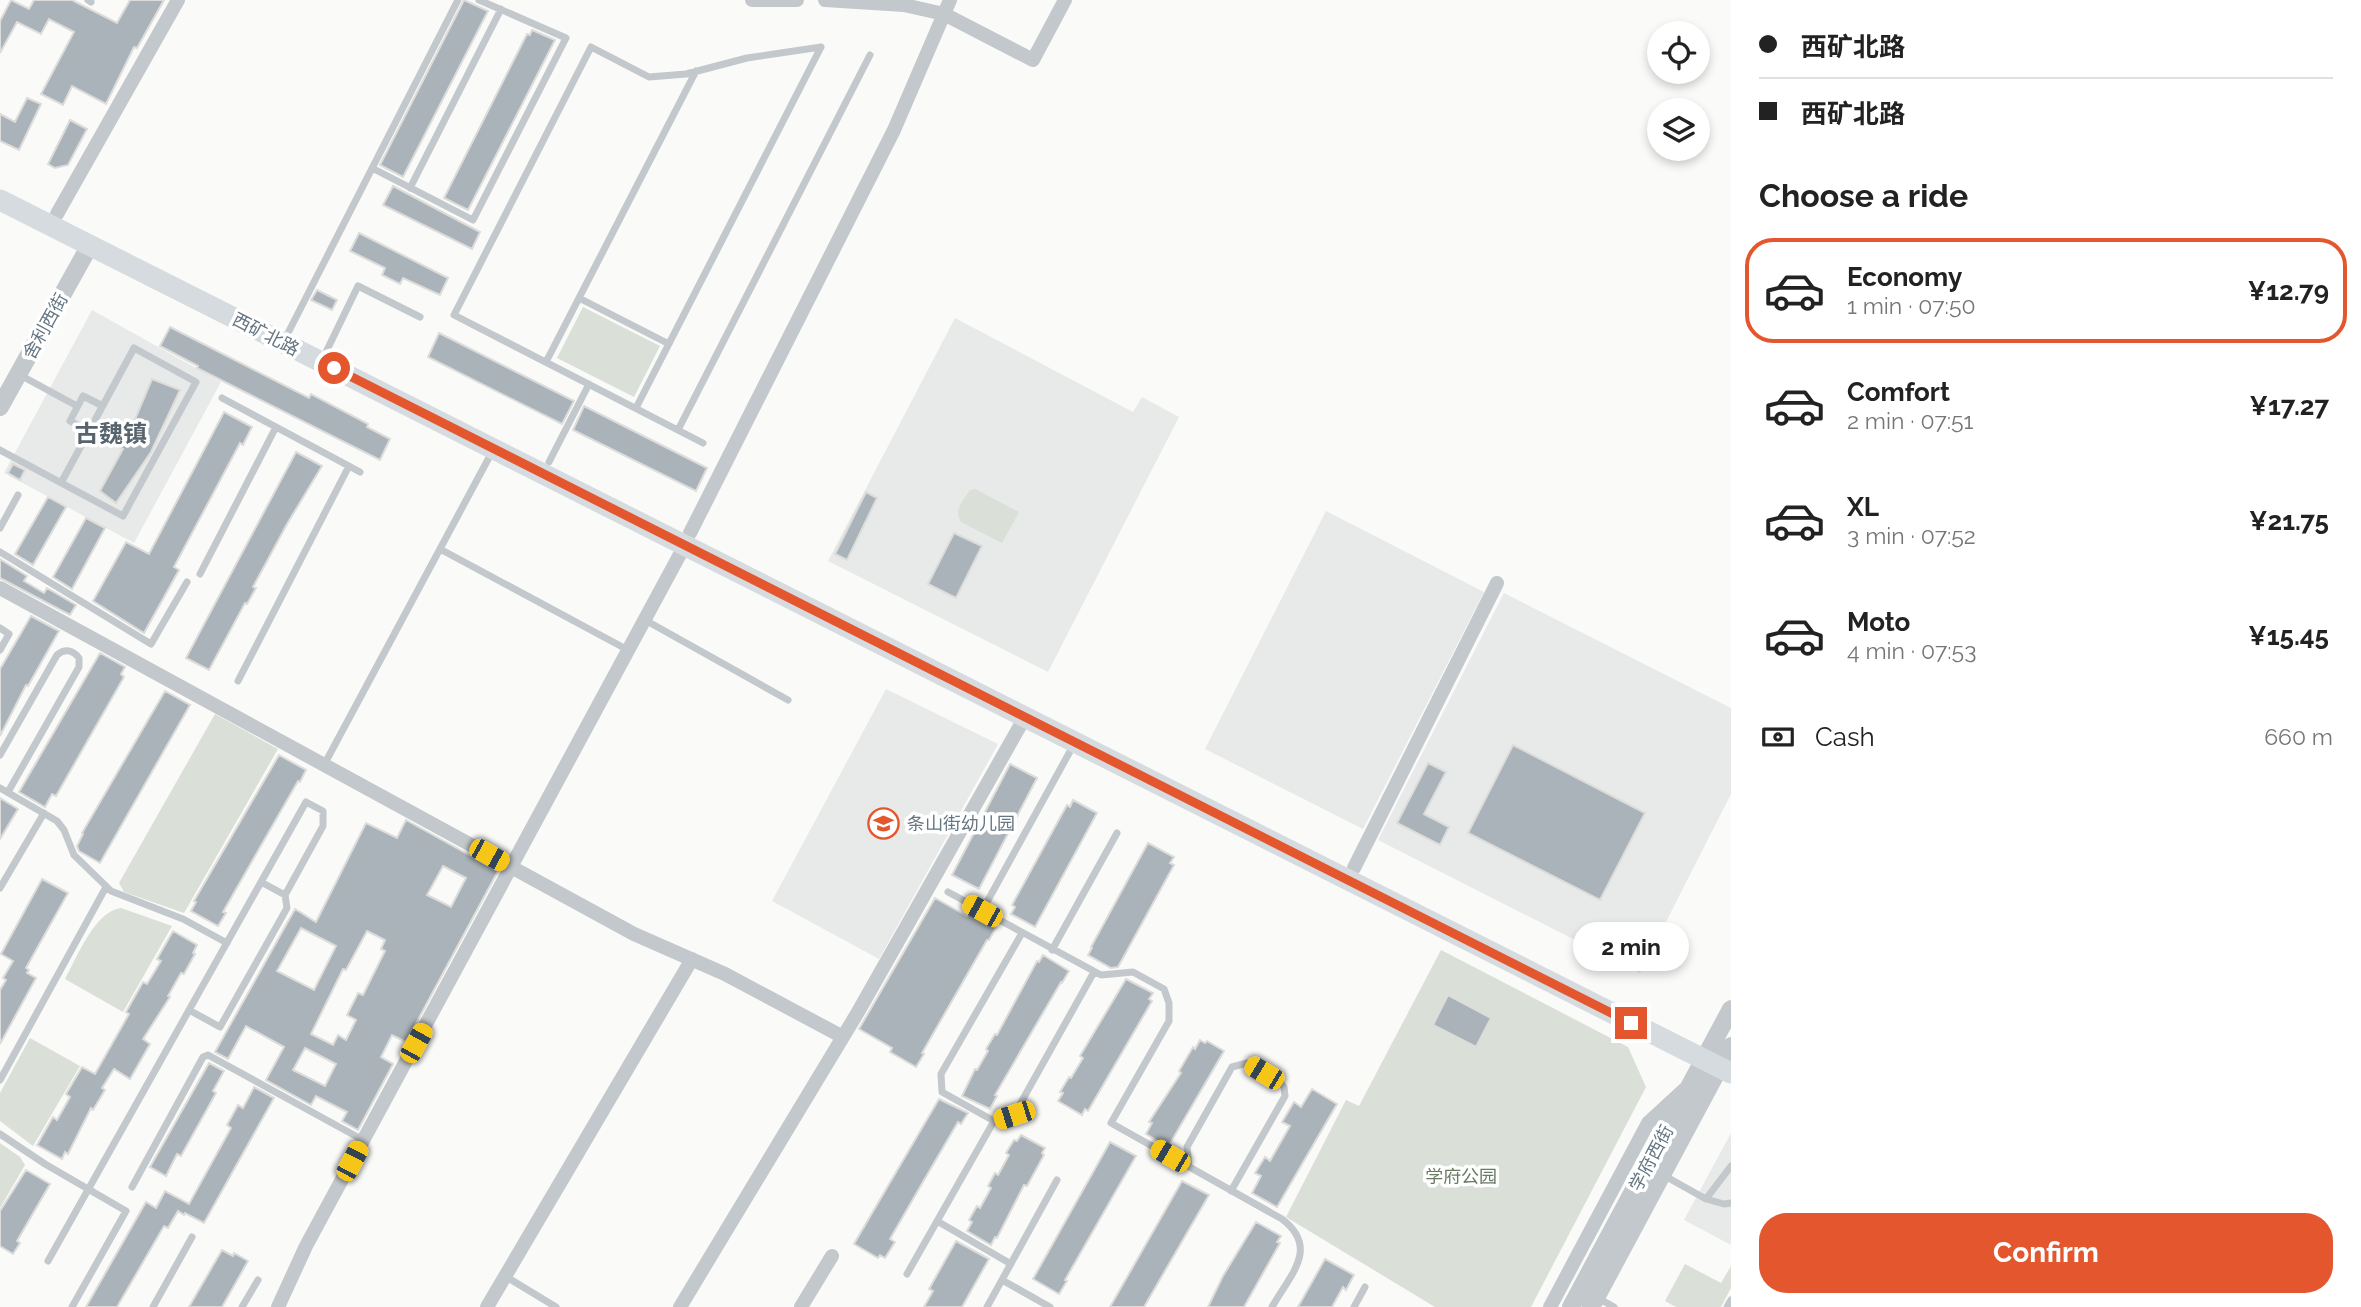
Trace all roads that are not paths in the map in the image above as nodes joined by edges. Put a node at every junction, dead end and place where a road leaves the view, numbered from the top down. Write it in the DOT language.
graph roads {
  1 [pos="178,0"];
  2 [pos="458,0"];
  3 [pos="479,0"];
  4 [pos="752,0"];
  5 [pos="797,0"];
  6 [pos="825,0"];
  7 [pos="1065,0"];
  8 [pos="947,7"];
  9 [pos="501,9"];
  10 [pos="870,55"];
  11 [pos="696,71"];
  12 [pos="372,169"];
  13 [pos="0,186"];
  14 [pos="410,188"];
  15 [pos="0,200"];
  16 [pos="57,214"];
  17 [pos="90,246"];
  18 [pos="579,298"];
  19 [pos="420,317"];
  20 [pos="289,331"];
  21 [pos="669,344"];
  22 [pos="327,350"];
  23 [pos="546,362"];
  24 [pos="18,374"];
  25 [pos="589,384"];
  26 [pos="222,398"];
  27 [pos="103,406"];
  28 [pos="0,407"];
  29 [pos="77,407"];
  30 [pos="636,408"];
  31 [pos="276,427"];
  32 [pos="678,430"];
  33 [pos="89,431"];
  34 [pos="703,443"];
  35 [pos="494,449"];
  36 [pos="0,450"];
  37 [pos="549,461"];
  38 [pos="349,466"];
  39 [pos="360,472"];
  40 [pos="61,483"];
  41 [pos="18,495"];
  42 [pos="0,528"];
  43 [pos="687,539"];
  44 [pos="440,549"];
  45 [pos="0,552"];
  46 [pos="200,574"];
  47 [pos="187,582"];
  48 [pos="1497,583"];
  49 [pos="0,588"];
  50 [pos="644,620"];
  51 [pos="0,628"];
  52 [pos="0,650"];
  53 [pos="628,650"];
  54 [pos="238,681"];
  55 [pos="788,700"];
  56 [pos="1025,717"];
  57 [pos="1075,742"];
  58 [pos="0,755"];
  59 [pos="324,765"];
  60 [pos="0,788"];
  61 [pos="8,792"];
  62 [pos="44,813"];
  63 [pos="1117,833"];
  64 [pos="511,867"];
  65 [pos="1354,868"];
  66 [pos="261,882"];
  67 [pos="106,887"];
  68 [pos="0,888"];
  69 [pos="948,892"];
  70 [pos="285,895"];
  71 [pos="982,911"];
  72 [pos="1022,933"];
  73 [pos="227,943"];
  74 [pos="1052,950"];
  75 [pos="692,959"];
  76 [pos="1094,972"];
  77 [pos="1731,1009"];
  78 [pos="189,1010"];
  79 [pos="843,1037"];
  80 [pos="1722,1058"];
  81 [pos="0,1080"];
  82 [pos="1691,1083"];
  83 [pos="994,1121"];
  84 [pos="0,1134"];
  85 [pos="363,1140"];
  86 [pos="1731,1166"];
  87 [pos="1189,1167"];
  88 [pos="1662,1175"];
  89 [pos="1057,1180"];
  90 [pos="132,1187"];
  91 [pos="88,1189"];
  92 [pos="1231,1191"];
  93 [pos="1706,1199"];
  94 [pos="1731,1203"];
  95 [pos="937,1221"];
  96 [pos="192,1237"];
  97 [pos="832,1256"];
  98 [pos="48,1261"];
  99 [pos="1011,1264"];
  100 [pos="907,1274"];
  101 [pos="505,1276"];
  102 [pos="258,1280"];
  103 [pos="1002,1280"];
  104 [pos="1365,1287"];
  105 [pos="1731,1300"];
  106 [pos="1593,1302"];
  107 [pos="72,1307"];
  108 [pos="153,1307"];
  109 [pos="242,1307"];
  110 [pos="278,1307"];
  111 [pos="487,1307"];
  112 [pos="556,1307"];
  113 [pos="680,1307"];
  114 [pos="801,1307"];
  115 [pos="987,1307"];
  116 [pos="1049,1307"];
  117 [pos="1272,1307"];
  118 [pos="1353,1307"];
  119 [pos="1550,1307"];
  120 [pos="1571,1307"];
  121 [pos="1614,1307"];
  122 [pos="1727,1307"];
  1 -- 16 [label="street"];
  2 -- 12 [label="lane"];
  3 -- 9 [label="lane"];
  4 -- 5 [label="street"];
  6 -- 8 [label="street"];
  7 -- 8 [label="street"];
  8 -- 43 [label="street"];
  9 -- 14 [label="lane"];
  9 -- 14 [label="lane"];
  10 -- 32 [label="lane"];
  11 -- 18 [label="lane"];
  11 -- 21 [label="lane"];
  11 -- 23 [label="lane"];
  12 -- 14 [label="lane"];
  12 -- 20 [label="lane"];
  13 -- 16 [label="main road, 西矿北路"];
  15 -- 17 [label="main road, 西矿北路"];
  16 -- 20 [label="main road, 西矿北路"];
  17 -- 24 [label="street, 舍利西街"];
  17 -- 35 [label="main road, 西矿北路"];
  18 -- 21 [label="lane"];
  18 -- 23 [label="lane"];
  19 -- 22 [label="lane"];
  20 -- 22 [label="main road, 西矿北路"];
  21 -- 30 [label="lane"];
  22 -- 37 [label="main road, 西矿北路"];
  23 -- 25 [label="lane"];
  24 -- 28 [label="street, 舍利西街"];
  24 -- 29 [label="lane"];
  25 -- 30 [label="lane"];
  25 -- 37 [label="lane"];
  26 -- 31 [label="lane"];
  27 -- 29 [label="lane"];
  27 -- 33 [label="lane"];
  27 -- 40 [label="lane"];
  29 -- 33 [label="lane"];
  30 -- 32 [label="lane"];
  31 -- 38 [label="lane"];
  31 -- 46 [label="lane"];
  32 -- 34 [label="lane"];
  33 -- 40 [label="lane"];
  35 -- 43 [label="main road, 西矿北路"];
  35 -- 44 [label="lane"];
  36 -- 40 [label="lane"];
  37 -- 43 [label="main road, 西矿北路"];
  38 -- 39 [label="lane"];
  38 -- 54 [label="lane"];
  41 -- 42 [label="lane"];
  43 -- 50 [label="street"];
  43 -- 56 [label="main road, 西矿北路"];
  43 -- 65 [label="main road, 西矿北路"];
  44 -- 53 [label="lane"];
  44 -- 59 [label="lane"];
  45 -- 47 [label="lane"];
  48 -- 65 [label="street"];
  49 -- 59 [label="street"];
  50 -- 53 [label="street"];
  50 -- 55 [label="lane"];
  51 -- 52 [label="lane"];
  53 -- 64 [label="street"];
  56 -- 57 [label="main road, 西矿北路"];
  56 -- 79 [label="street"];
  57 -- 71 [label="lane"];
  57 -- 80 [label="main road, 西矿北路"];
  58 -- 61 [label="lane"];
  59 -- 64 [label="street"];
  60 -- 61 [label="lane"];
  61 -- 62 [label="lane"];
  62 -- 67 [label="lane"];
  62 -- 68 [label="lane"];
  63 -- 74 [label="lane"];
  64 -- 75 [label="street"];
  64 -- 85 [label="street"];
  65 -- 80 [label="main road, 西矿北路"];
  66 -- 70 [label="lane"];
  66 -- 70 [label="lane"];
  66 -- 73 [label="lane"];
  67 -- 73 [label="lane"];
  67 -- 81 [label="lane"];
  69 -- 71 [label="lane"];
  70 -- 78 [label="lane"];
  71 -- 72 [label="lane"];
  72 -- 74 [label="lane"];
  72 -- 83 [label="lane"];
  73 -- 78 [label="lane"];
  74 -- 76 [label="lane"];
  75 -- 79 [label="street"];
  75 -- 101 [label="street"];
  76 -- 83 [label="lane"];
  76 -- 87 [label="lane"];
  77 -- 80 [label="street, 学府西街"];
  78 -- 91 [label="lane"];
  79 -- 113 [label="street"];
  80 -- 82 [label="street, 学府西街"];
  80 -- 88 [label="street, 学府西街"];
  82 -- 119 [label="street"];
  82 -- 120 [label="street, 学府西街"];
  83 -- 95 [label="lane"];
  84 -- 91 [label="lane"];
  85 -- 90 [label="lane"];
  85 -- 110 [label="street"];
  86 -- 93 [label="lane"];
  87 -- 92 [label="lane"];
  87 -- 92 [label="lane"];
  88 -- 93 [label="lane"];
  88 -- 106 [label="street, 学府西街"];
  89 -- 99 [label="lane"];
  91 -- 98 [label="lane"];
  91 -- 107 [label="lane"];
  92 -- 117 [label="lane"];
  93 -- 94 [label="lane"];
  95 -- 99 [label="lane"];
  95 -- 100 [label="lane"];
  96 -- 108 [label="lane"];
  97 -- 114 [label="street"];
  99 -- 103 [label="lane"];
  101 -- 111 [label="street"];
  101 -- 112 [label="lane"];
  102 -- 109 [label="lane"];
  103 -- 115 [label="lane"];
  103 -- 116 [label="lane"];
  104 -- 118 [label="lane"];
  105 -- 122 [label="lane"];
  106 -- 121 [label="lane"];
}
